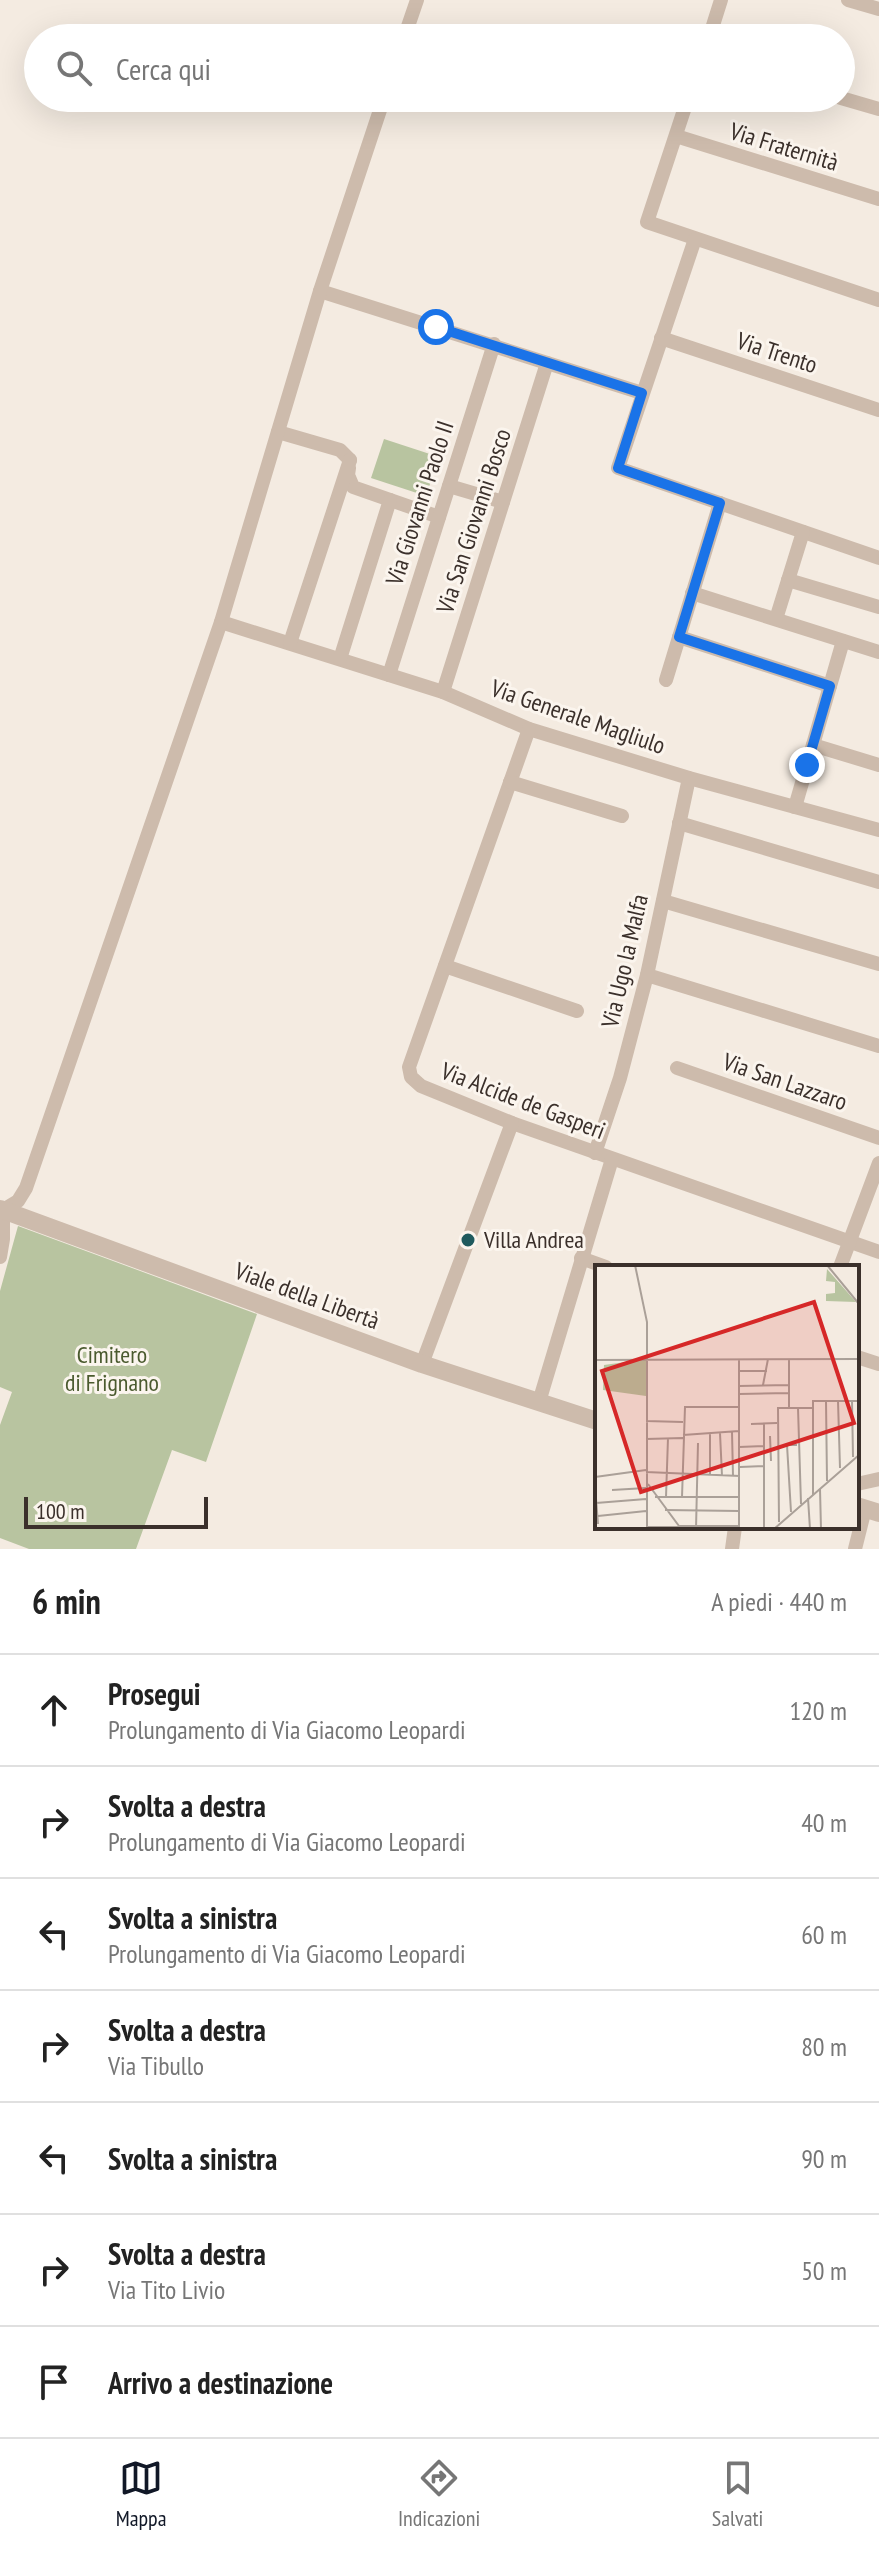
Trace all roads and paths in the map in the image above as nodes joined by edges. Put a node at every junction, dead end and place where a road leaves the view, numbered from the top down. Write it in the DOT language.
graph roads {
  1 [pos="417,0"];
  2 [pos="721,0"];
  3 [pos="848,0"];
  4 [pos="879,9"];
  5 [pos="409,24"];
  6 [pos="713,24"];
  7 [pos="855,102"];
  8 [pos="879,109"];
  9 [pos="379,112"];
  10 [pos="684,112"];
  11 [pos="676,136"];
  12 [pos="879,199"];
  13 [pos="695,239"];
  14 [pos="320,291"];
  15 [pos="879,300"];
  16 [pos="661,338"];
  17 [pos="494,344"];
  18 [pos="547,363"];
  19 [pos="642,393"];
  20 [pos="879,410"];
  21 [pos="278,432"];
  22 [pos="350,460"];
  23 [pos="449,486"];
  24 [pos="390,500"];
  25 [pos="503,502"];
  26 [pos="720,503"];
  27 [pos="439,517"];
  28 [pos="803,532"];
  29 [pos="879,558"];
  30 [pos="788,580"];
  31 [pos="692,593"];
  32 [pos="879,607"];
  33 [pos="776,619"];
  34 [pos="221,622"];
  35 [pos="679,637"];
  36 [pos="843,641"];
  37 [pos="290,643"];
  38 [pos="879,652"];
  39 [pos="340,659"];
  40 [pos="389,675"];
  41 [pos="666,680"];
  42 [pos="830,686"];
  43 [pos="443,692"];
  44 [pos="529,729"];
  45 [pos="813,745"];
  46 [pos="879,765"];
  47 [pos="689,778"];
  48 [pos="510,782"];
  49 [pos="795,807"];
  50 [pos="622,816"];
  51 [pos="679,823"];
  52 [pos="879,830"];
  53 [pos="879,882"];
  54 [pos="663,901"];
  55 [pos="879,964"];
  56 [pos="445,966"];
  57 [pos="647,975"];
  58 [pos="577,1011"];
  59 [pos="879,1046"];
  60 [pos="677,1068"];
  61 [pos="512,1123"];
  62 [pos="879,1138"];
  63 [pos="595,1153"];
  64 [pos="612,1159"];
  65 [pos="879,1163"];
  66 [pos="1,1210"];
  67 [pos="850,1242"];
  68 [pos="879,1252"];
  69 [pos="0,1257"];
  70 [pos="581,1258"];
  71 [pos="600,1265"];
  72 [pos="841,1265"];
  73 [pos="859,1358"];
  74 [pos="422,1364"];
  75 [pos="879,1364"];
  76 [pos="539,1402"];
  77 [pos="595,1420"];
  78 [pos="879,1479"];
  79 [pos="859,1484"];
  80 [pos="867,1509"];
  81 [pos="735,1529"];
  82 [pos="732,1549"];
  83 [pos="855,1549"];
  1 -- 5 [label="street"];
  2 -- 6 [label="street"];
  3 -- 4 [label="street"];
  7 -- 8 [label="street"];
  9 -- 14 [label="street"];
  10 -- 11 [label="street"];
  11 -- 12 [label="street, Via Fraternità"];
  11 -- 13 [label="street"];
  13 -- 15 [label="street"];
  13 -- 16 [label="street"];
  14 -- 17 [label="street"];
  14 -- 21 [label="street"];
  16 -- 19 [label="street"];
  16 -- 20 [label="street, Via Trento"];
  17 -- 18 [label="street"];
  17 -- 23 [label="street, Via Giovanni Paolo II"];
  18 -- 19 [label="street"];
  18 -- 25 [label="street, Via San Giovanni Bosco"];
  19 -- 26 [label="street"];
  21 -- 22 [label="street"];
  21 -- 34 [label="street"];
  22 -- 24 [label="street"];
  22 -- 37 [label="street"];
  23 -- 25 [label="street"];
  23 -- 27 [label="street, Via Giovanni Paolo II"];
  24 -- 27 [label="street"];
  24 -- 39 [label="street"];
  25 -- 43 [label="street, Via San Giovanni Bosco"];
  26 -- 28 [label="street"];
  26 -- 31 [label="street"];
  27 -- 40 [label="street, Via Giovanni Paolo II"];
  28 -- 29 [label="street"];
  28 -- 30 [label="street"];
  30 -- 32 [label="street"];
  30 -- 33 [label="street"];
  31 -- 33 [label="street"];
  31 -- 35 [label="street"];
  33 -- 36 [label="street"];
  34 -- 37 [label="street, Via Generale Magliulo"];
  34 -- 66 [label="street"];
  35 -- 41 [label="street"];
  35 -- 42 [label="street"];
  36 -- 38 [label="street"];
  36 -- 42 [label="street"];
  37 -- 39 [label="street, Via Generale Magliulo"];
  39 -- 40 [label="street, Via Generale Magliulo"];
  40 -- 43 [label="street, Via Generale Magliulo"];
  42 -- 45 [label="street"];
  43 -- 44 [label="street, Via Generale Magliulo"];
  44 -- 47 [label="street, Via Generale Magliulo"];
  44 -- 48 [label="street, Via Alcide de Gasperi"];
  45 -- 46 [label="street"];
  45 -- 49 [label="street"];
  47 -- 49 [label="street, Via Generale Magliulo"];
  47 -- 51 [label="street, Via Ugo la Malfa"];
  48 -- 50 [label="street"];
  48 -- 56 [label="street, Via Alcide de Gasperi"];
  49 -- 52 [label="street, Via Generale Magliulo"];
  51 -- 53 [label="street"];
  51 -- 54 [label="street, Via Ugo la Malfa"];
  54 -- 55 [label="street"];
  54 -- 57 [label="street, Via Ugo la Malfa"];
  56 -- 58 [label="street"];
  56 -- 61 [label="street, Via Alcide de Gasperi"];
  57 -- 59 [label="street"];
  57 -- 63 [label="street, Via Ugo la Malfa"];
  60 -- 62 [label="street, Via San Lazzaro"];
  61 -- 63 [label="street, Via Alcide de Gasperi"];
  61 -- 74 [label="street"];
  63 -- 64 [label="street, Via Alcide de Gasperi"];
  64 -- 67 [label="street, Via Alcide de Gasperi"];
  64 -- 70 [label="street"];
  65 -- 67 [label="street"];
  66 -- 69 [label="street"];
  66 -- 74 [label="street, Viale della Libertà"];
  67 -- 68 [label="street, Via Alcide de Gasperi"];
  67 -- 72 [label="street"];
  70 -- 71 [label="street"];
  70 -- 76 [label="street"];
  73 -- 75 [label="street"];
  74 -- 76 [label="street, Viale della Libertà"];
  76 -- 77 [label="street, Viale della Libertà"];
  78 -- 79 [label="street"];
  80 -- 83 [label="street"];
  81 -- 82 [label="street"];
}
